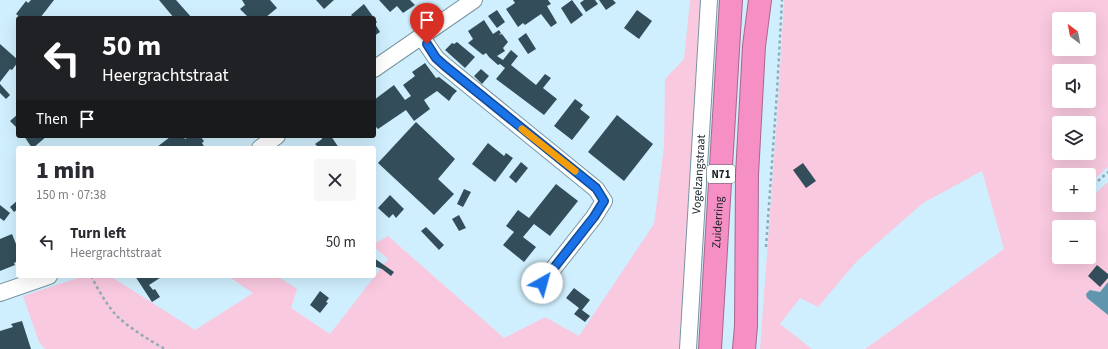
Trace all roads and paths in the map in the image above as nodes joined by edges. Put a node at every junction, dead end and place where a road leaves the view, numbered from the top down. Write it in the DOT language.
graph roads {
  1 [pos="474,0"];
  2 [pos="709,0"];
  3 [pos="731,0"];
  4 [pos="760,0"];
  5 [pos="782,0"];
  6 [pos="421,36"];
  7 [pos="376,68"];
  8 [pos="274,138"];
  9 [pos="263,146"];
  10 [pos="1108,172"];
  11 [pos="1096,183"];
  12 [pos="766,252"];
  13 [pos="43,278"];
  14 [pos="92,278"];
  15 [pos="542,283"];
  16 [pos="0,293"];
  17 [pos="164,349"];
  18 [pos="688,349"];
  19 [pos="710,349"];
  20 [pos="744,349"];
  1 -- 6 [label="street"];
  2 -- 18 [label="street, Vogelzangstraat"];
  3 -- 19 [label="highway, Zuiderring / N71"];
  4 -- 20 [label="highway, N71"];
  5 -- 12 [label="path"];
  6 -- 7 [label="street"];
  6 -- 15 [label="street"];
  8 -- 9 [label="street"];
  10 -- 11 [label="path"];
  13 -- 16 [label="street"];
  14 -- 17 [label="path"];
}
